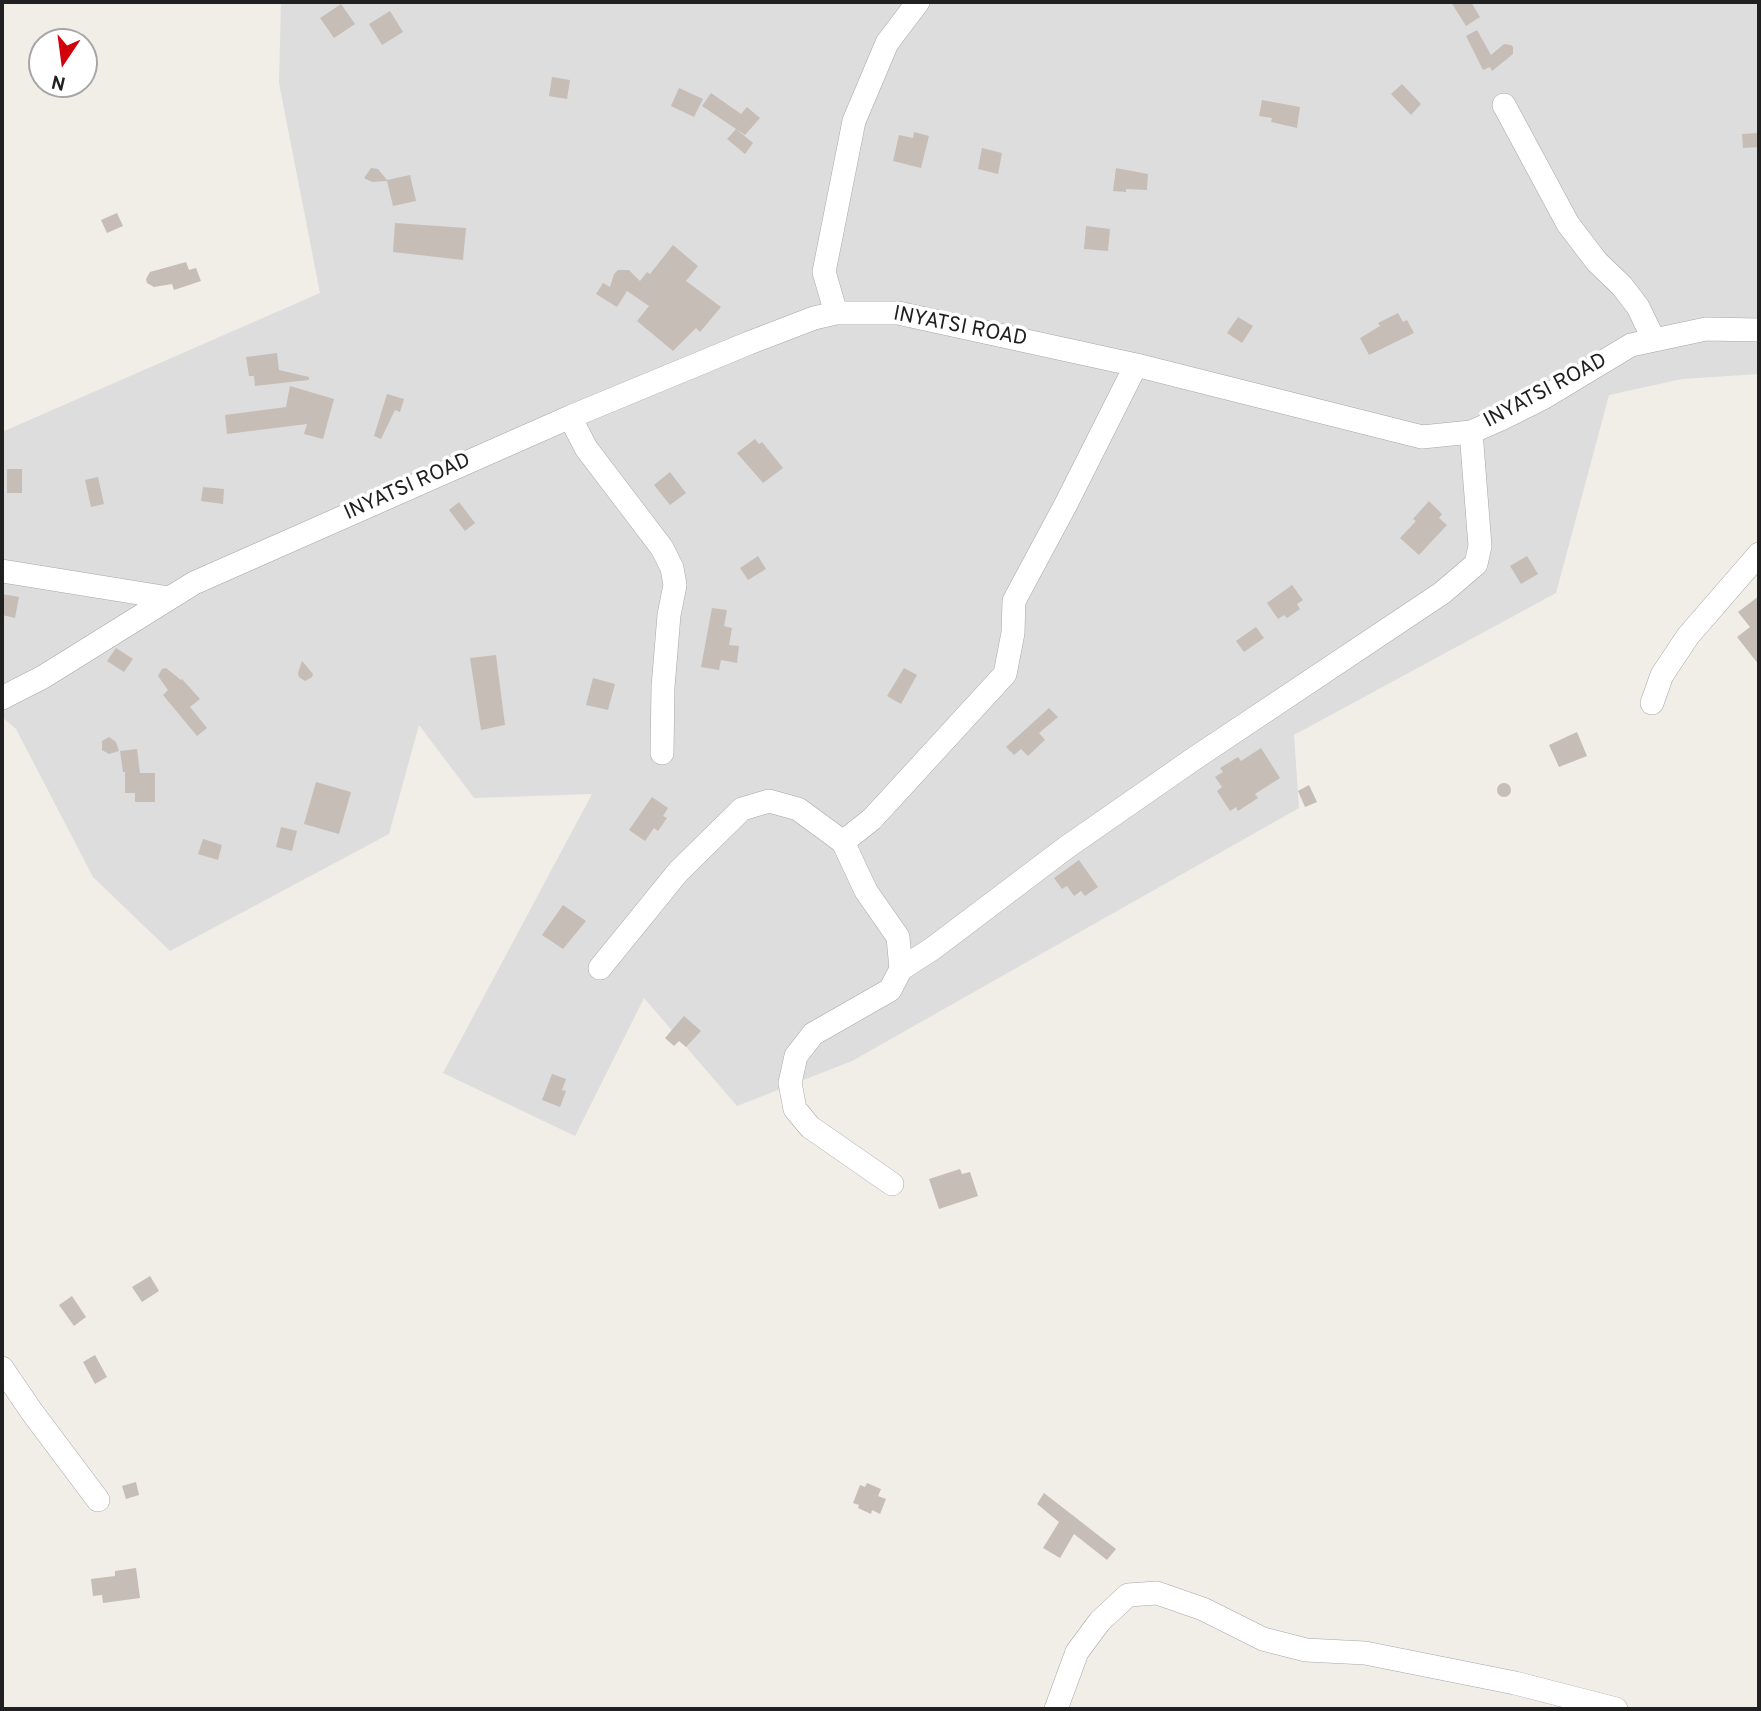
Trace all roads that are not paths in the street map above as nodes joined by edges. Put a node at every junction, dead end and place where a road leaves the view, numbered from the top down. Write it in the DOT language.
graph roads {
  1 [pos="918,2"];
  2 [pos="1504,105"];
  3 [pos="836,313"];
  4 [pos="1759,330"];
  5 [pos="1654,340"];
  6 [pos="1136,365"];
  7 [pos="570,417"];
  8 [pos="1471,432"];
  9 [pos="1759,554"];
  10 [pos="2,572"];
  11 [pos="169,598"];
  12 [pos="2,698"];
  13 [pos="1652,703"];
  14 [pos="662,753"];
  15 [pos="843,842"];
  16 [pos="600,968"];
  17 [pos="901,969"];
  18 [pos="892,1184"];
  19 [pos="2,1368"];
  20 [pos="98,1500"];
  21 [pos="1056,1709"];
  22 [pos="1616,1709"];
  1 -- 3 [label="street"];
  2 -- 5 [label="street"];
  3 -- 6 [label="street, INYATSI ROAD"];
  3 -- 7 [label="street, INYATSI ROAD"];
  4 -- 5 [label="street, INYATSI ROAD"];
  5 -- 8 [label="street, INYATSI ROAD"];
  6 -- 8 [label="street, INYATSI ROAD"];
  6 -- 15 [label="street"];
  7 -- 11 [label="street, INYATSI ROAD"];
  7 -- 14 [label="street"];
  8 -- 17 [label="street"];
  9 -- 13 [label="street"];
  10 -- 11 [label="street"];
  11 -- 12 [label="street, INYATSI ROAD"];
  15 -- 16 [label="street"];
  15 -- 17 [label="street"];
  17 -- 18 [label="street"];
  19 -- 20 [label="street"];
  21 -- 22 [label="street"];
}
